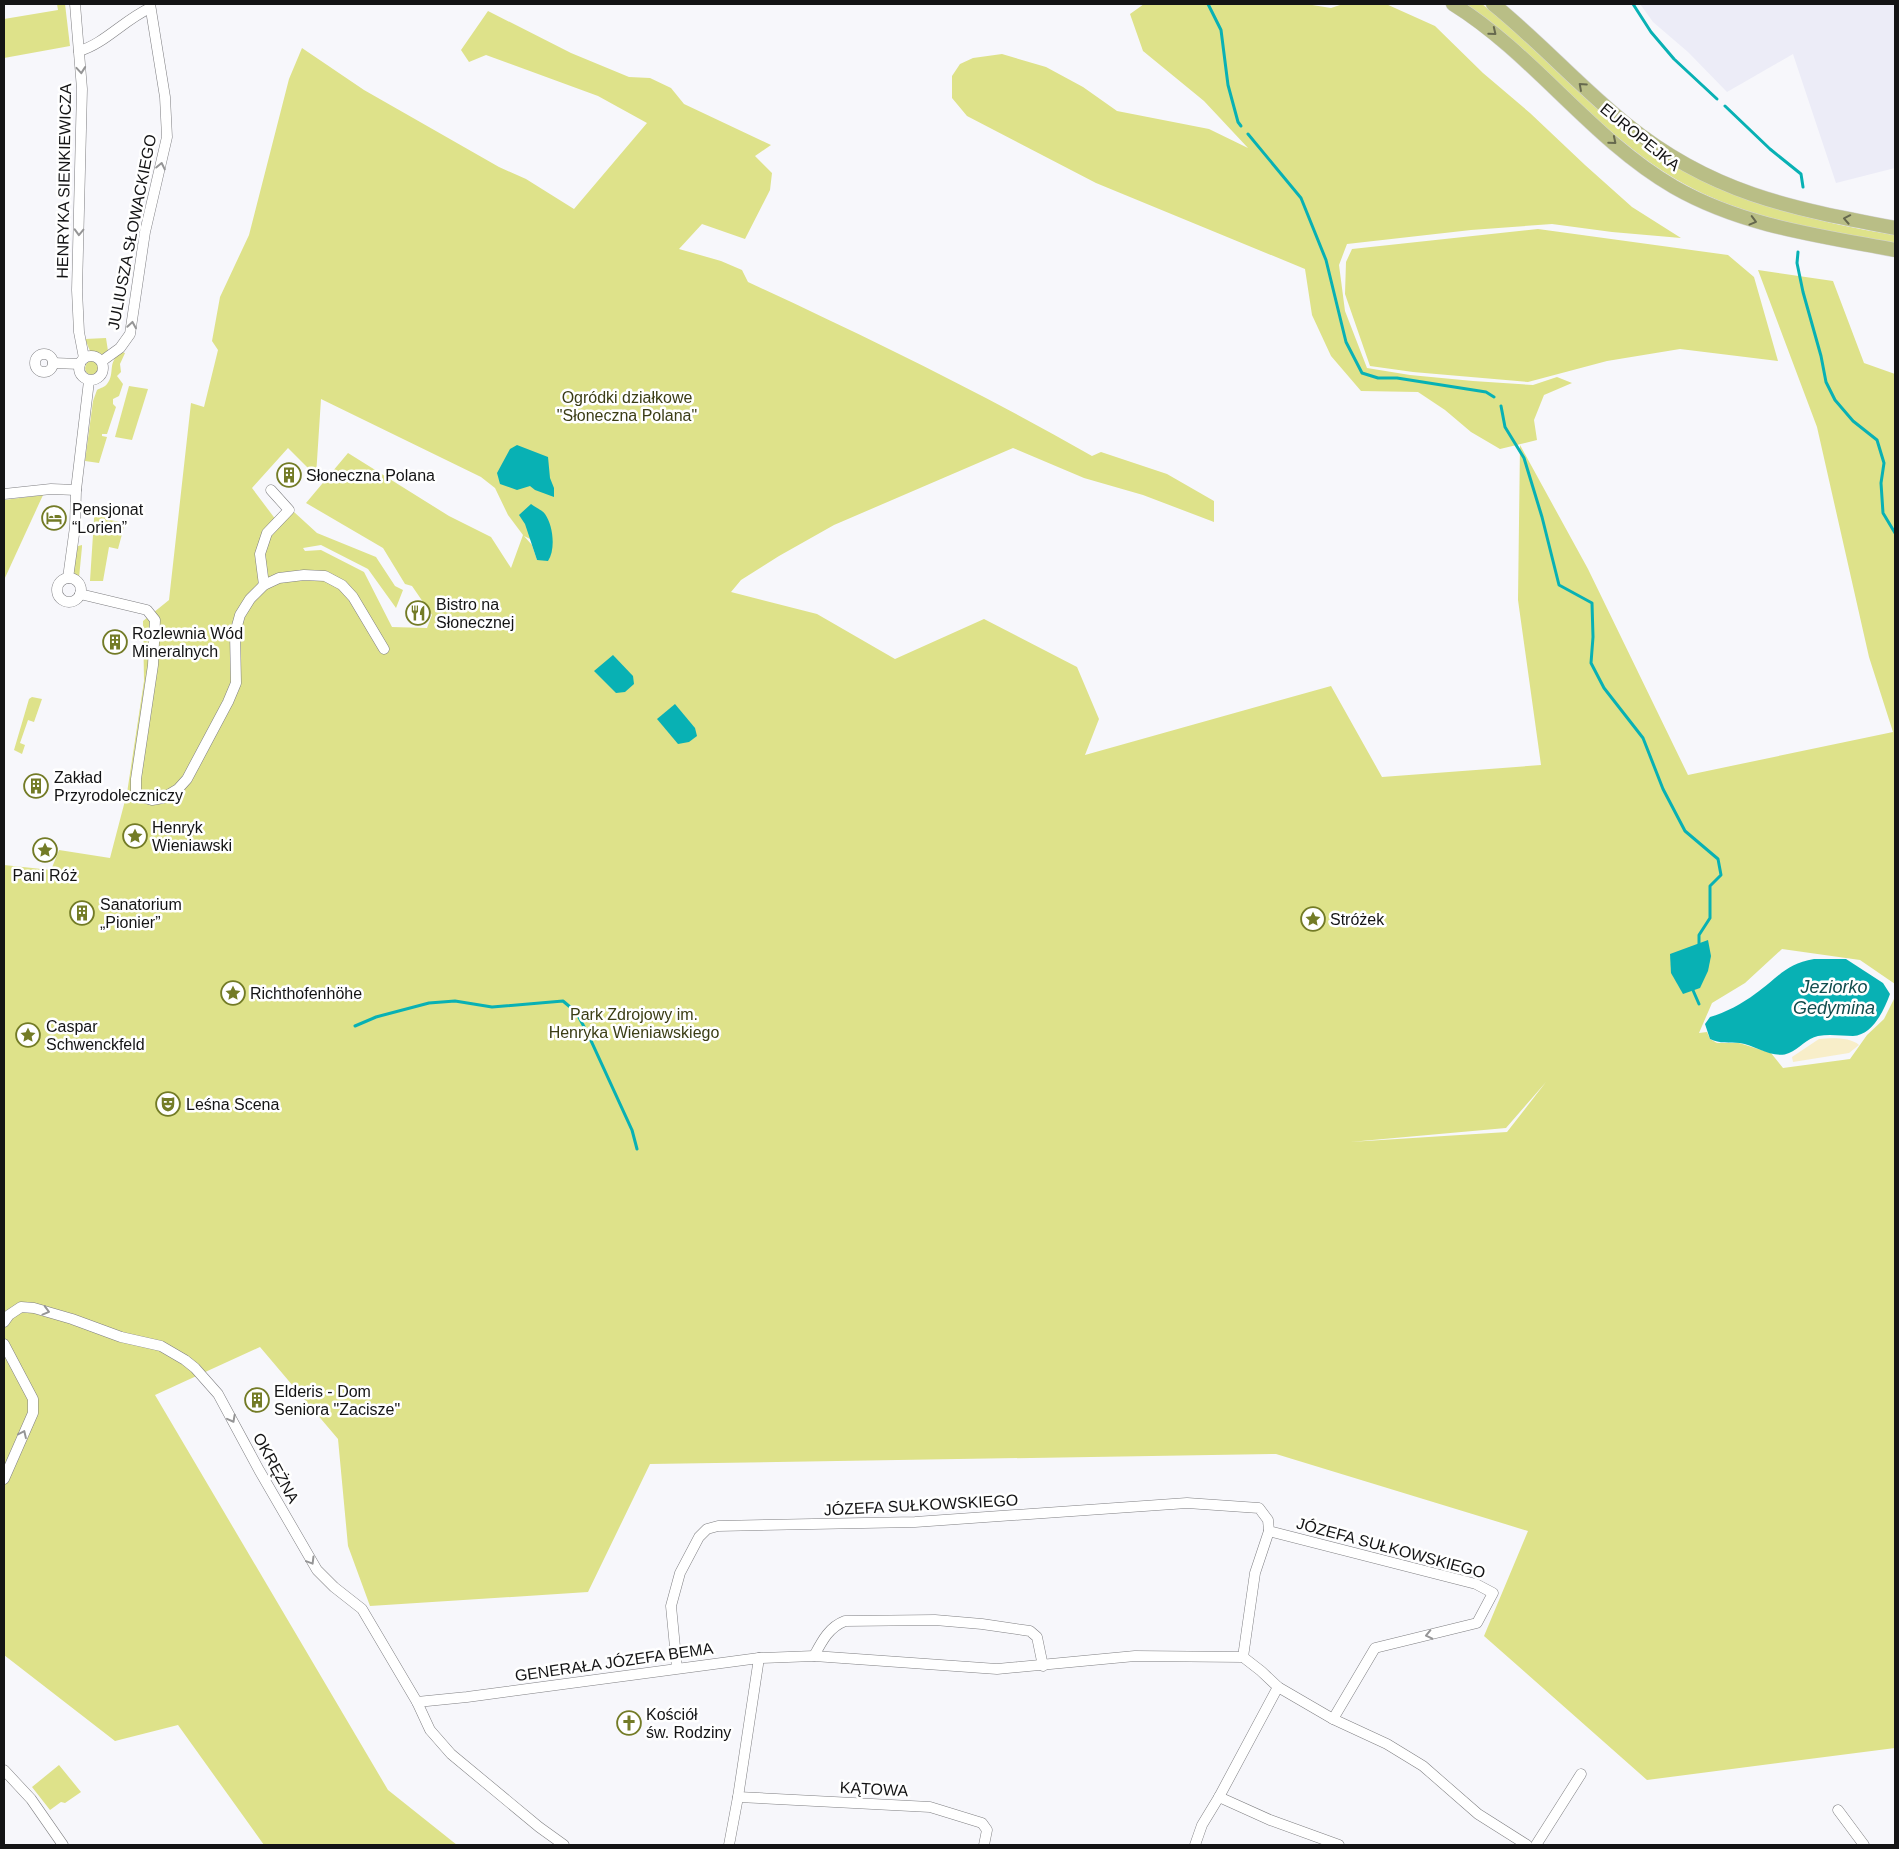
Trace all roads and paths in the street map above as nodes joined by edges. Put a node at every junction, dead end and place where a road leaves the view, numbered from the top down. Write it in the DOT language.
graph roads {
  1 [pos="75,4"];
  2 [pos="1453,4"];
  3 [pos="1493,4"];
  4 [pos="150,6"];
  5 [pos="79,51"];
  6 [pos="1895,228"];
  7 [pos="1895,250"];
  8 [pos="82,361"];
  9 [pos="102,361"];
  10 [pos="53,363"];
  11 [pos="90,381"];
  12 [pos="76,490"];
  13 [pos="271,490"];
  14 [pos="4,494"];
  15 [pos="68,578"];
  16 [pos="264,584"];
  17 [pos="80,594"];
  18 [pos="384,649"];
  19 [pos="4,1322"];
  20 [pos="4,1344"];
  21 [pos="4,1479"];
  22 [pos="1269,1531"];
  23 [pos="814,1656"];
  24 [pos="1242,1657"];
  25 [pos="759,1658"];
  26 [pos="1043,1666"];
  27 [pos="677,1668"];
  28 [pos="1278,1687"];
  29 [pos="417,1702"];
  30 [pos="1333,1719"];
  31 [pos="4,1770"];
  32 [pos="1580,1774"];
  33 [pos="738,1797"];
  34 [pos="1219,1797"];
  35 [pos="1838,1810"];
  36 [pos="63,1845"];
  37 [pos="564,1845"];
  38 [pos="729,1845"];
  39 [pos="984,1845"];
  40 [pos="1195,1845"];
  41 [pos="1339,1845"];
  42 [pos="1527,1845"];
  43 [pos="1536,1845"];
  44 [pos="1864,1845"];
  1 -- 5 [label="street, HENRYKA SIENKIEWICZA"];
  2 -- 7 [label="main road, EUROPEJKA, one-way"];
  6 -- 3 [label="main road, EUROPEJKA, one-way"];
  4 -- 5 [label="street, JULIUSZA SŁOWACKIEGO"];
  9 -- 4 [label="street, JULIUSZA SŁOWACKIEGO, one-way"];
  5 -- 8 [label="street, HENRYKA SIENKIEWICZA, one-way"];
  8 -- 9 [label="street"];
  8 -- 10 [label="street"];
  8 -- 11 [label="street"];
  9 -- 11 [label="street"];
  11 -- 12 [label="street"];
  12 -- 14 [label="street"];
  12 -- 15 [label="street"];
  13 -- 16 [label="street"];
  15 -- 17 [label="street"];
  15 -- 17 [label="street"];
  16 -- 17 [label="street"];
  16 -- 18 [label="street"];
  19 -- 29 [label="street, OKRĘŻNA, one-way"];
  21 -- 20 [label="street, one-way"];
  22 -- 24 [label="street"];
  22 -- 27 [label="street, JÓZEFA SUŁKOWSKIEGO"];
  22 -- 30 [label="street, JÓZEFA SUŁKOWSKIEGO, one-way"];
  23 -- 25 [label="street, GENERAŁA JÓZEFA BEMA"];
  23 -- 26 [label="street, GENERAŁA JÓZEFA BEMA"];
  23 -- 26 [label="street"];
  24 -- 26 [label="street, GENERAŁA JÓZEFA BEMA"];
  24 -- 28 [label="street"];
  25 -- 27 [label="street, GENERAŁA JÓZEFA BEMA"];
  25 -- 33 [label="street"];
  27 -- 29 [label="street, GENERAŁA JÓZEFA BEMA"];
  28 -- 30 [label="street"];
  28 -- 34 [label="street"];
  29 -- 37 [label="street, OKRĘŻNA"];
  30 -- 42 [label="street"];
  31 -- 36 [label="street"];
  32 -- 43 [label="street"];
  33 -- 38 [label="street"];
  33 -- 39 [label="street, KĄTOWA"];
  34 -- 40 [label="street"];
  34 -- 41 [label="street"];
  35 -- 44 [label="street"];
}
